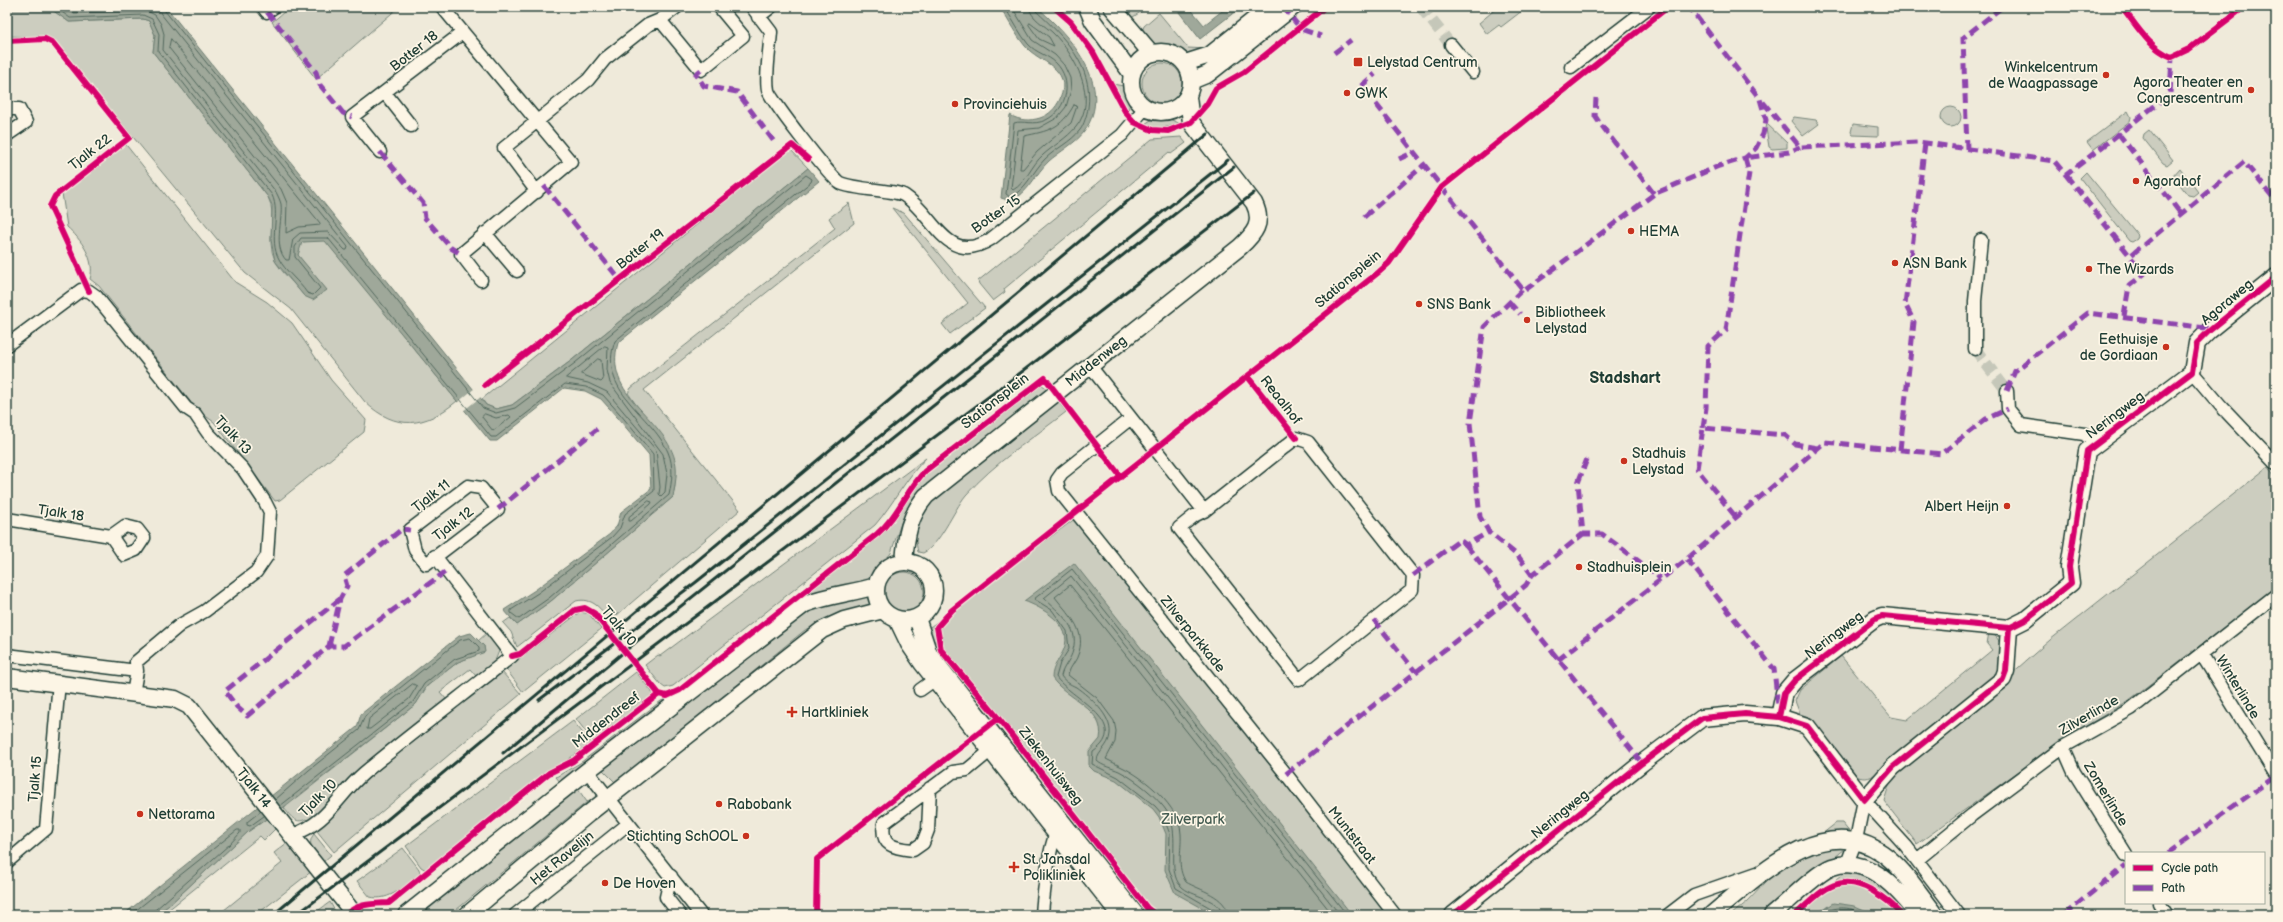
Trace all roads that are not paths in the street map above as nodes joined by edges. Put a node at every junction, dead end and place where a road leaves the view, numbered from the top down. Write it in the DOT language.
graph roads {
  1 [pos="263,7"];
  2 [pos="274,7"];
  3 [pos="442,7"];
  4 [pos="676,7"];
  5 [pos="720,7"];
  6 [pos="771,7"];
  7 [pos="1087,7"];
  8 [pos="1112,7"];
  9 [pos="1270,7"];
  10 [pos="1293,7"];
  11 [pos="1649,7"];
  12 [pos="755,12"];
  13 [pos="660,20"];
  14 [pos="462,33"];
  15 [pos="1451,45"];
  16 [pos="1151,53"];
  17 [pos="1185,63"];
  18 [pos="1571,67"];
  19 [pos="1473,72"];
  20 [pos="1132,74"];
  21 [pos="1192,81"];
  22 [pos="384,93"];
  23 [pos="1188,97"];
  24 [pos="1145,108"];
  25 [pos="7,110"];
  26 [pos="1170,111"];
  27 [pos="538,121"];
  28 [pos="1191,122"];
  29 [pos="411,126"];
  30 [pos="7,135"];
  31 [pos="380,152"];
  32 [pos="538,192"];
  33 [pos="485,233"];
  34 [pos="1981,240"];
  35 [pos="517,272"];
  36 [pos="2276,277"];
  37 [pos="481,280"];
  38 [pos="7,345"];
  39 [pos="1975,349"];
  40 [pos="1090,366"];
  41 [pos="2192,372"];
  42 [pos="2007,390"];
  43 [pos="1131,418"];
  44 [pos="2096,444"];
  45 [pos="2276,464"];
  46 [pos="498,509"];
  47 [pos="1204,510"];
  48 [pos="7,519"];
  49 [pos="111,536"];
  50 [pos="431,560"];
  51 [pos="904,562"];
  52 [pos="876,586"];
  53 [pos="2276,596"];
  54 [pos="883,610"];
  55 [pos="917,618"];
  56 [pos="897,619"];
  57 [pos="2009,628"];
  58 [pos="7,655"];
  59 [pos="2202,655"];
  60 [pos="137,671"];
  61 [pos="7,676"];
  62 [pos="939,676"];
  63 [pos="59,682"];
  64 [pos="920,690"];
  65 [pos="133,694"];
  66 [pos="1779,717"];
  67 [pos="995,747"];
  68 [pos="2063,747"];
  69 [pos="587,771"];
  70 [pos="1286,774"];
  71 [pos="2276,775"];
  72 [pos="930,788"];
  73 [pos="608,799"];
  74 [pos="1864,800"];
  75 [pos="628,824"];
  76 [pos="1060,829"];
  77 [pos="292,836"];
  78 [pos="1856,840"];
  79 [pos="2125,853"];
  80 [pos="1917,860"];
  81 [pos="7,862"];
  82 [pos="1846,866"];
  83 [pos="1770,868"];
  84 [pos="671,876"];
  85 [pos="2160,904"];
  86 [pos="355,915"];
  87 [pos="406,915"];
  88 [pos="467,915"];
  89 [pos="515,915"];
  90 [pos="680,915"];
  91 [pos="701,915"];
  92 [pos="1042,915"];
  93 [pos="1120,915"];
  94 [pos="1136,915"];
  95 [pos="1395,915"];
  96 [pos="1453,915"];
  97 [pos="1668,915"];
  98 [pos="1711,915"];
  99 [pos="1772,915"];
  100 [pos="1918,915"];
  101 [pos="1936,915"];
  102 [pos="1959,915"];
  103 [pos="2167,915"];
  1 -- 2 [label="street"];
  3 -- 14 [label="street"];
  4 -- 13 [label="street"];
  5 -- 13 [label="street"];
  6 -- 12 [label="street"];
  7 -- 20 [label="main road"];
  8 -- 16 [label="main road"];
  9 -- 17 [label="main road"];
  10 -- 21 [label="main road"];
  11 -- 18 [label="street"];
  12 -- 24 [label="street, Botter 15"];
  13 -- 27 [label="street"];
  14 -- 22 [label="street, Botter 18"];
  14 -- 27 [label="street"];
  15 -- 19 [label="street"];
  16 -- 17 [label="main road"];
  16 -- 20 [label="main road"];
  17 -- 21 [label="main road"];
  20 -- 24 [label="main road"];
  21 -- 23 [label="main road"];
  22 -- 29 [label="street"];
  22 -- 31 [label="street, Botter 18"];
  23 -- 26 [label="main road"];
  23 -- 28 [label="main road"];
  24 -- 26 [label="main road"];
  25 -- 30 [label="street"];
  26 -- 28 [label="main road"];
  27 -- 32 [label="street"];
  27 -- 32 [label="street"];
  28 -- 40 [label="main road, Middenweg"];
  32 -- 33 [label="street"];
  33 -- 35 [label="street"];
  33 -- 37 [label="street"];
  34 -- 39 [label="street"];
  36 -- 41 [label="main road, Agoraweg"];
  38 -- 60 [label="street, Tjalk 13"];
  40 -- 43 [label="street"];
  40 -- 51 [label="main road, Middenweg"];
  41 -- 44 [label="main road, Neringweg"];
  41 -- 45 [label="street"];
  42 -- 44 [label="street"];
  43 -- 47 [label="street"];
  43 -- 70 [label="street, Zilverparkkade"];
  44 -- 57 [label="main road, Neringweg"];
  46 -- 50 [label="street, Tjalk 12"];
  46 -- 50 [label="street, Tjalk 11"];
  47 -- 47 [label="street, Reaalhof"];
  48 -- 49 [label="street, Tjalk 18"];
  50 -- 77 [label="street, Tjalk 10"];
  51 -- 52 [label="main road"];
  51 -- 55 [label="main road"];
  52 -- 54 [label="main road"];
  52 -- 69 [label="main road, Middendreef"];
  53 -- 59 [label="street, Zilverlinde"];
  54 -- 56 [label="main road"];
  54 -- 73 [label="main road"];
  55 -- 56 [label="main road"];
  55 -- 62 [label="main road, Ziekenhuisweg"];
  56 -- 62 [label="main road, Ziekenhuisweg"];
  57 -- 66 [label="main road, Neringweg"];
  57 -- 74 [label="main road"];
  58 -- 60 [label="street"];
  59 -- 68 [label="street, Zilverlinde"];
  59 -- 71 [label="street, Winterlinde"];
  60 -- 65 [label="street"];
  61 -- 63 [label="main road, Tjalk 14"];
  62 -- 64 [label="street"];
  62 -- 67 [label="main road, Ziekenhuisweg"];
  63 -- 65 [label="main road, Tjalk 14"];
  63 -- 81 [label="street, Tjalk 15"];
  65 -- 77 [label="main road, Tjalk 14"];
  66 -- 74 [label="main road"];
  66 -- 96 [label="main road, Neringweg"];
  67 -- 72 [label="street"];
  67 -- 76 [label="main road, Ziekenhuisweg"];
  68 -- 79 [label="street, Zomerlinde"];
  68 -- 80 [label="street, Zilverlinde"];
  69 -- 73 [label="street"];
  69 -- 87 [label="main road, Middendreef"];
  70 -- 95 [label="street, Muntstraat"];
  72 -- 72 [label="street"];
  73 -- 75 [label="street"];
  73 -- 88 [label="main road"];
  74 -- 78 [label="street"];
  74 -- 80 [label="street"];
  75 -- 84 [label="street"];
  75 -- 89 [label="street, Het Ravelijn"];
  76 -- 92 [label="street"];
  76 -- 93 [label="main road, Ziekenhuisweg"];
  76 -- 94 [label="main road, Ziekenhuisweg"];
  77 -- 86 [label="main road, Tjalk 14"];
  78 -- 82 [label="street"];
  78 -- 83 [label="main road"];
  78 -- 101 [label="main road"];
  80 -- 102 [label="street"];
  82 -- 99 [label="main road"];
  82 -- 100 [label="main road"];
  83 -- 97 [label="street"];
  83 -- 98 [label="main road"];
  84 -- 90 [label="street"];
  84 -- 91 [label="street"];
  85 -- 103 [label="street"];
}
